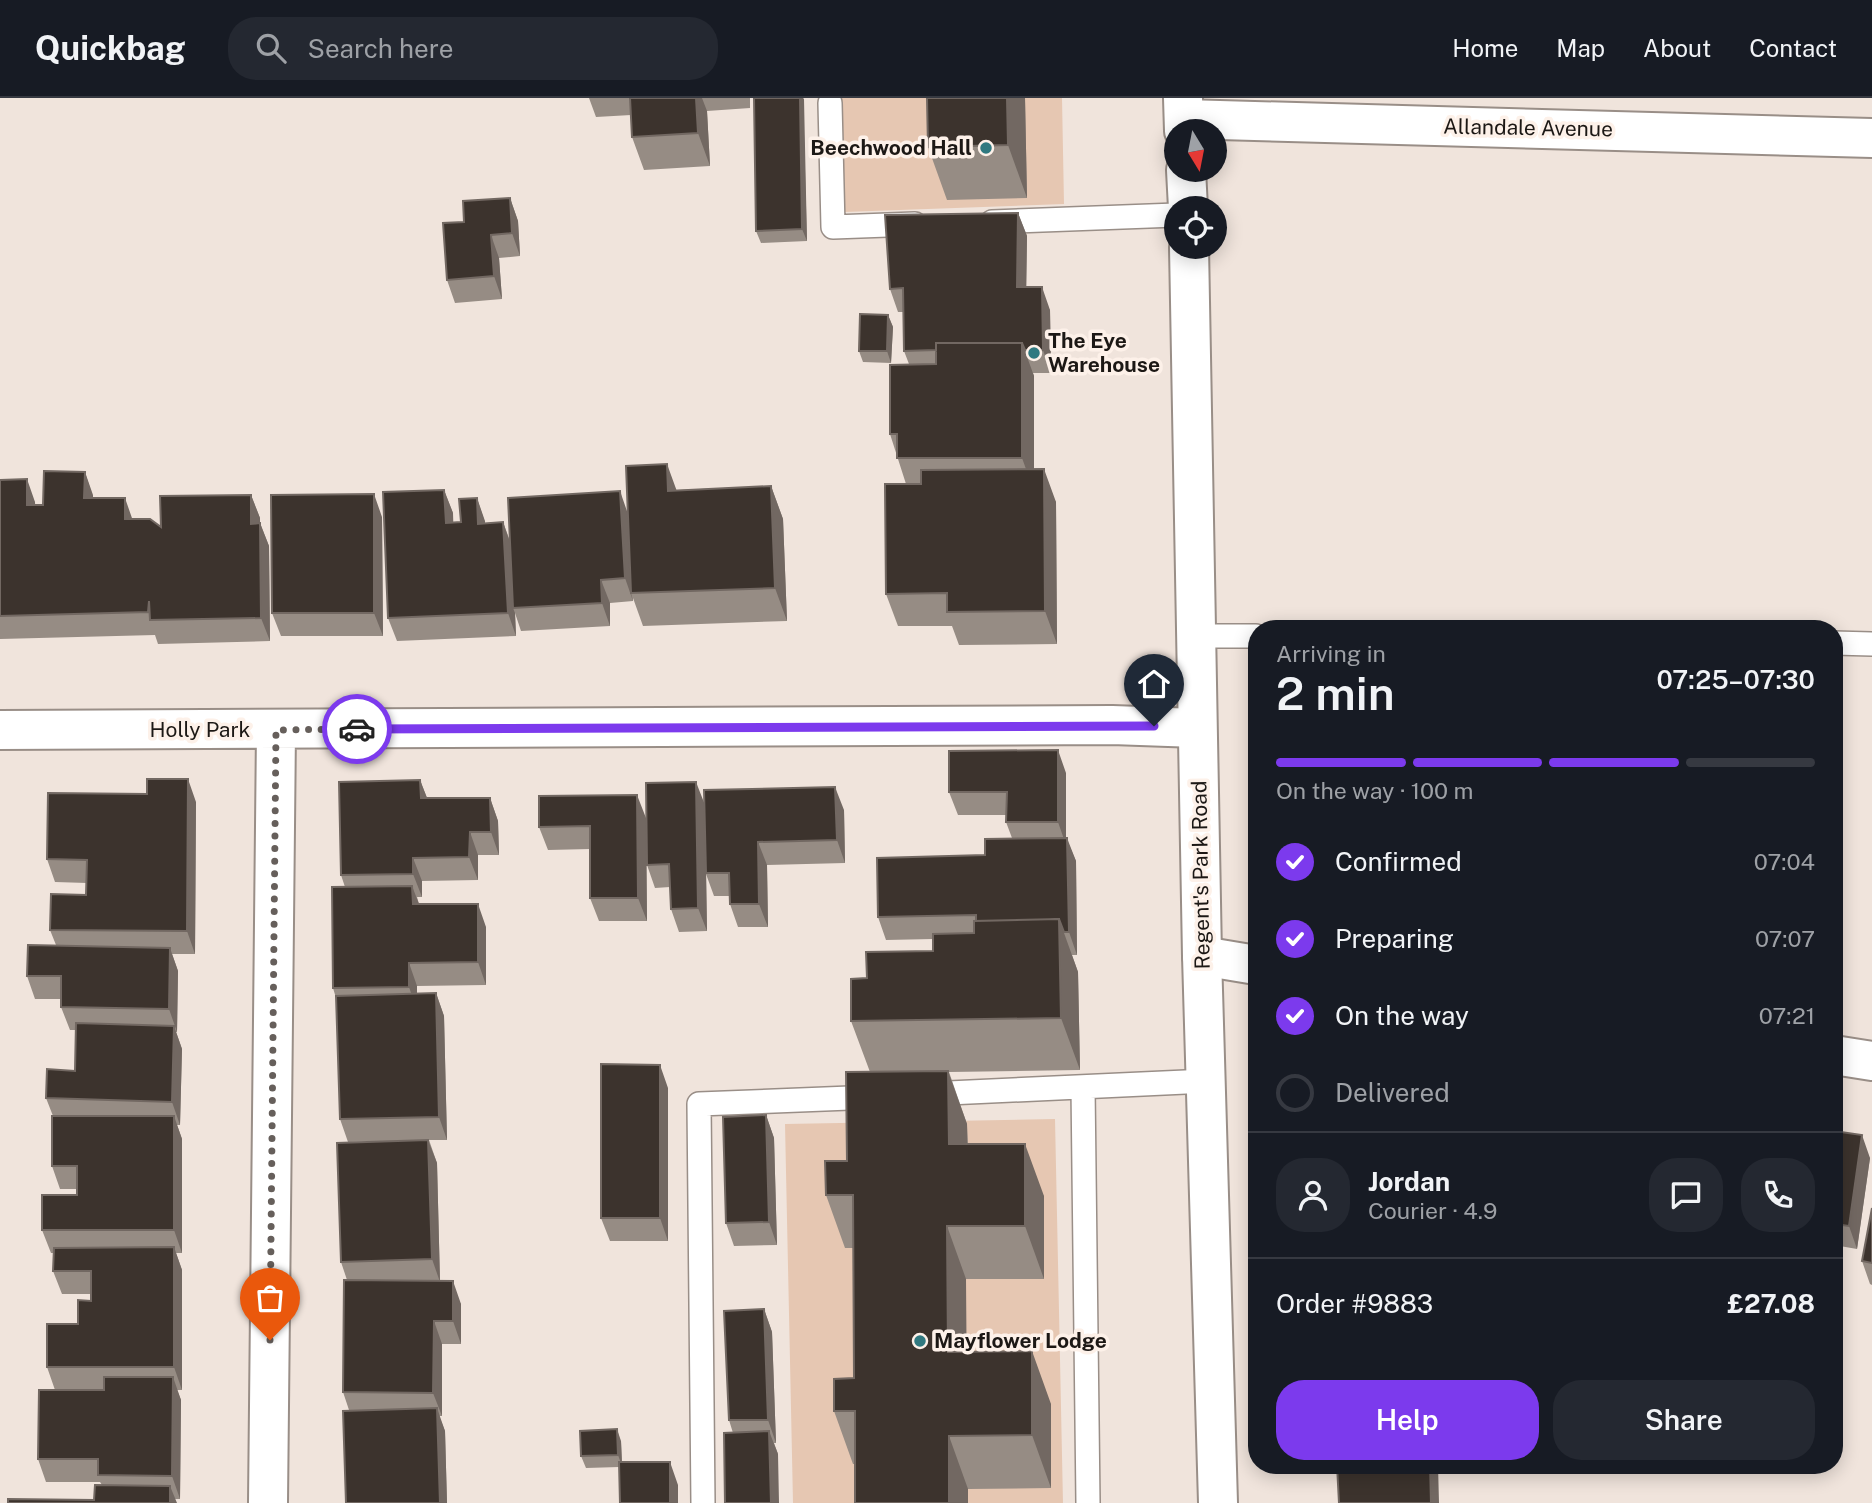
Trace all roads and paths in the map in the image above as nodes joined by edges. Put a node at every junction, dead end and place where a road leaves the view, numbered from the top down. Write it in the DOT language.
graph roads {
  1 [pos="831,103"];
  2 [pos="1184,116"];
  3 [pos="1872,138"];
  4 [pos="1164,215"];
  5 [pos="970,222"];
  6 [pos="942,223"];
  7 [pos="1189,259"];
  8 [pos="1195,636"];
  9 [pos="1248,636"];
  10 [pos="1843,643"];
  11 [pos="1872,644"];
  12 [pos="1198,728"];
  13 [pos="0,730"];
  14 [pos="276,730"];
  15 [pos="1202,956"];
  16 [pos="1248,964"];
  17 [pos="1843,1056"];
  18 [pos="1872,1061"];
  19 [pos="1207,1081"];
  20 [pos="1083,1087"];
  21 [pos="268,1503"];
  22 [pos="703,1503"];
  23 [pos="1088,1503"];
  24 [pos="1218,1503"];
  1 -- 6 [label="lane"];
  2 -- 3 [label="street, Allandale Avenue"];
  4 -- 5 [label="lane"];
  7 -- 8 [label="street, Regent's Park Road"];
  8 -- 9 [label="lane"];
  8 -- 12 [label="street, Regent's Park Road"];
  10 -- 11 [label="lane"];
  12 -- 14 [label="street, Holly Park"];
  12 -- 15 [label="street, Regent's Park Road"];
  13 -- 14 [label="street, Holly Park"];
  14 -- 21 [label="street"];
  15 -- 16 [label="street"];
  15 -- 19 [label="street, Regent's Park Road"];
  17 -- 18 [label="street"];
  19 -- 20 [label="lane"];
  19 -- 24 [label="street, Regent's Park Road"];
  20 -- 22 [label="lane"];
  20 -- 23 [label="lane"];
}
